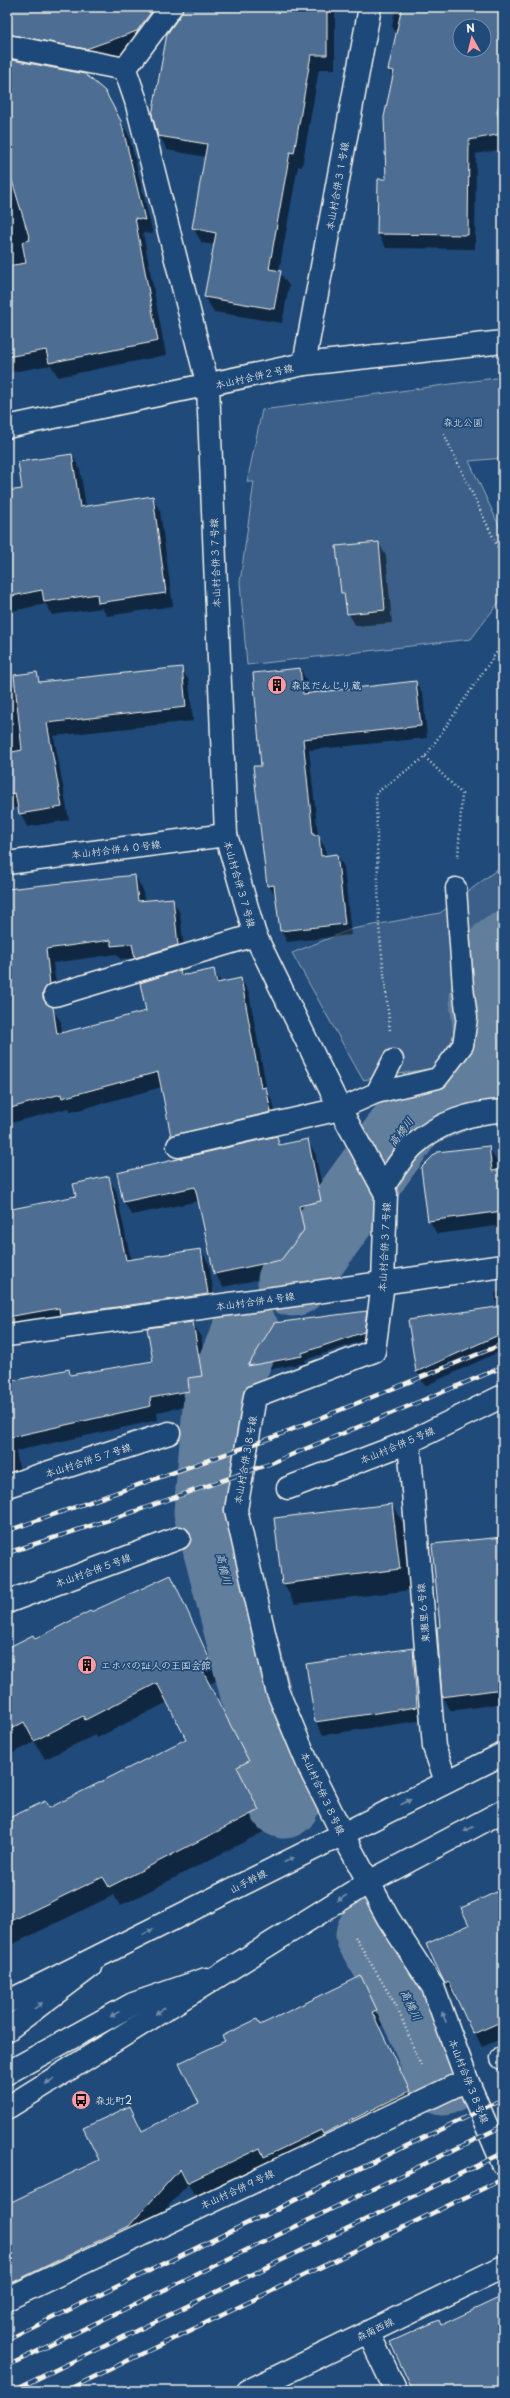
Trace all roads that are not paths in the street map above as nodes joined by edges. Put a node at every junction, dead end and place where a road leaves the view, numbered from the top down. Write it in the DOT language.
graph roads {
  1 [pos="171,7"];
  2 [pos="370,7"];
  3 [pos="7,46"];
  4 [pos="125,69"];
  5 [pos="503,342"];
  6 [pos="304,364"];
  7 [pos="208,386"];
  8 [pos="7,427"];
  9 [pos="226,835"];
  10 [pos="7,863"];
  11 [pos="456,888"];
  12 [pos="255,935"];
  13 [pos="56,995"];
  14 [pos="393,1060"];
  15 [pos="376,1093"];
  16 [pos="340,1109"];
  17 [pos="503,1111"];
  18 [pos="178,1146"];
  19 [pos="380,1183"];
  20 [pos="503,1266"];
  21 [pos="383,1283"];
  22 [pos="7,1335"];
  23 [pos="255,1396"];
  24 [pos="503,1396"];
  25 [pos="169,1433"];
  26 [pos="409,1442"];
  27 [pos="7,1486"];
  28 [pos="288,1488"];
  29 [pos="179,1538"];
  30 [pos="7,1602"];
  31 [pos="503,1754"];
  32 [pos="446,1781"];
  33 [pos="503,1811"];
  34 [pos="342,1833"];
  35 [pos="369,1882"];
  36 [pos="114,1949"];
  37 [pos="217,1975"];
  38 [pos="7,2002"];
  39 [pos="7,2030"];
  40 [pos="7,2073"];
  41 [pos="467,2080"];
  42 [pos="7,2108"];
  43 [pos="503,2164"];
  44 [pos="503,2266"];
  45 [pos="7,2299"];
  46 [pos="368,2332"];
  47 [pos="248,2391"];
  48 [pos="396,2391"];
  1 -- 4 [label="street"];
  2 -- 6 [label="street, 本山村合併３１号線"];
  3 -- 4 [label="street"];
  4 -- 7 [label="street, 本山村合併３７号線"];
  5 -- 6 [label="street, 本山村合併２号線"];
  6 -- 7 [label="street, 本山村合併２号線"];
  7 -- 8 [label="street, 本山村合併２号線"];
  7 -- 9 [label="street, 本山村合併３７号線"];
  9 -- 10 [label="street, 本山村合併４０号線"];
  9 -- 12 [label="street, 本山村合併３７号線"];
  11 -- 15 [label="lane"];
  12 -- 13 [label="street"];
  12 -- 16 [label="street, 本山村合併３７号線"];
  14 -- 15 [label="lane"];
  15 -- 16 [label="lane"];
  16 -- 18 [label="street"];
  16 -- 19 [label="street, 本山村合併３７号線"];
  17 -- 19 [label="street"];
  19 -- 21 [label="street, 本山村合併３７号線"];
  20 -- 21 [label="street, 本山村合併４号線"];
  21 -- 22 [label="street, 本山村合併４号線"];
  21 -- 23 [label="street, 本山村合併３７号線"];
  23 -- 34 [label="street, 本山村合併３８号線"];
  24 -- 26 [label="street, 本山村合併５号線"];
  25 -- 27 [label="street, 本山村合併５７号線"];
  26 -- 28 [label="street, 本山村合併５号線"];
  26 -- 32 [label="street, 東灘里６号線"];
  29 -- 30 [label="street, 本山村合併５号線"];
  31 -- 32 [label="street, 山手幹線"];
  34 -- 32 [label="street, 山手幹線, one-way"];
  33 -- 35 [label="street, one-way"];
  34 -- 35 [label="street, 本山村合併３８号線"];
  36 -- 34 [label="street, 山手幹線, one-way"];
  35 -- 37 [label="street, one-way"];
  41 -- 35 [label="street, 本山村合併３８号線, one-way"];
  36 -- 38 [label="street"];
  39 -- 36 [label="street, 山手幹線, one-way"];
  37 -- 40 [label="street, one-way"];
  37 -- 42 [label="street, one-way"];
  41 -- 43 [label="street, 本山村合併３８号線"];
  41 -- 45 [label="street, 本山村合併９号線"];
  44 -- 46 [label="street, 森南西線"];
  46 -- 47 [label="street, 森南西線"];
  46 -- 48 [label="street"];
}
